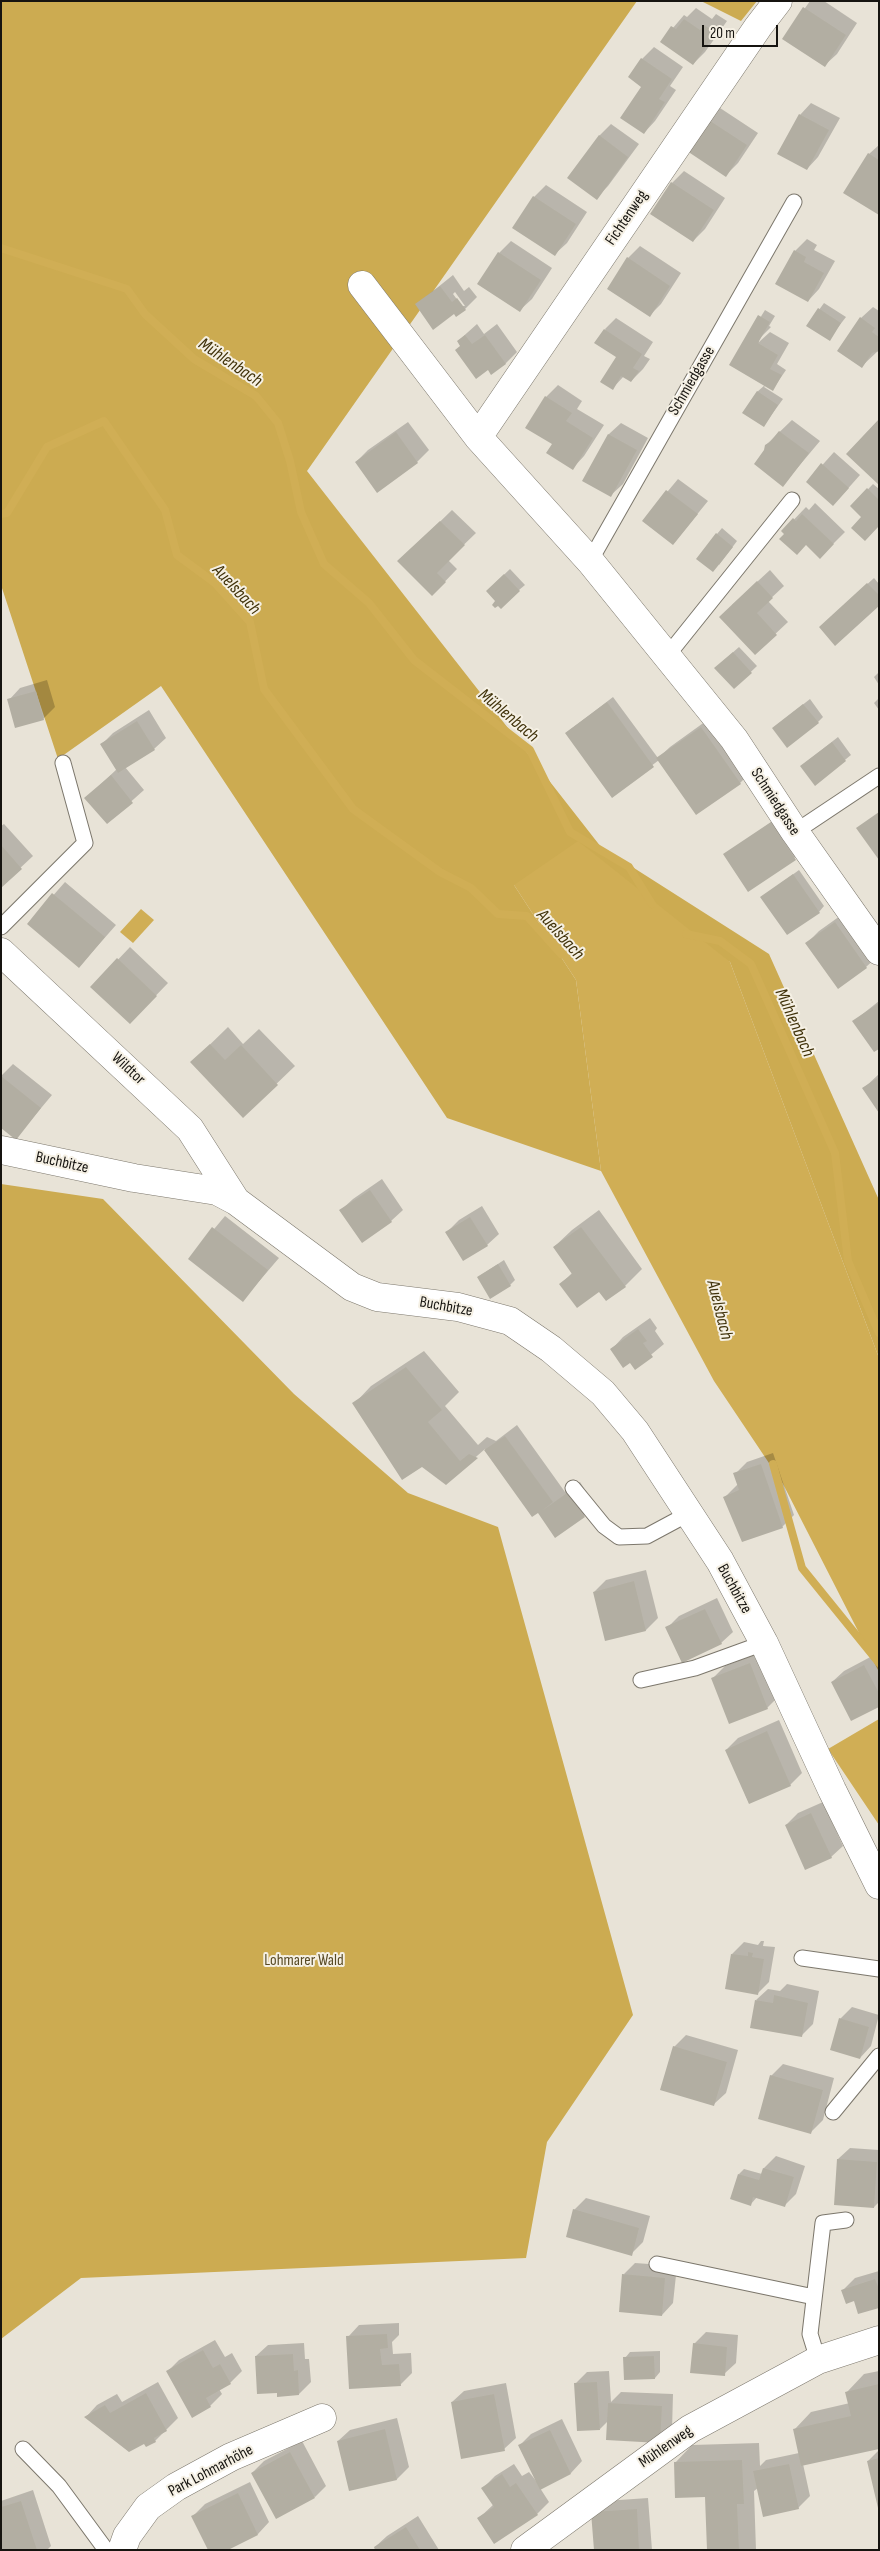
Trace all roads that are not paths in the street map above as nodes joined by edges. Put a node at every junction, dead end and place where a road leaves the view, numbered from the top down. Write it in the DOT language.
graph roads {
  1 [pos="778,1"];
  2 [pos="794,202"];
  3 [pos="362,285"];
  4 [pos="478,437"];
  5 [pos="792,500"];
  6 [pos="590,561"];
  7 [pos="667,656"];
  8 [pos="62,763"];
  9 [pos="879,776"];
  10 [pos="795,832"];
  11 [pos="1,927"];
  12 [pos="879,951"];
  13 [pos="1,952"];
  14 [pos="1,1150"];
  15 [pos="236,1201"];
  16 [pos="573,1488"];
  17 [pos="688,1514"];
  18 [pos="764,1643"];
  19 [pos="641,1680"];
  20 [pos="879,1885"];
  21 [pos="802,1958"];
  22 [pos="879,1969"];
  23 [pos="879,2056"];
  24 [pos="833,2112"];
  25 [pos="846,2220"];
  26 [pos="657,2264"];
  27 [pos="814,2297"];
  28 [pos="879,2340"];
  29 [pos="818,2360"];
  30 [pos="322,2418"];
  31 [pos="23,2449"];
  32 [pos="106,2550"];
  33 [pos="122,2550"];
  34 [pos="524,2550"];
  1 -- 4 [label="street, Fichtenweg"];
  2 -- 6 [label="lane, Schmiedgasse"];
  3 -- 4 [label="street, Schmiedgasse"];
  4 -- 6 [label="street, Schmiedgasse"];
  5 -- 7 [label="lane"];
  6 -- 7 [label="street, Schmiedgasse"];
  7 -- 10 [label="street, Schmiedgasse"];
  8 -- 11 [label="lane"];
  9 -- 10 [label="lane"];
  10 -- 12 [label="street, Schmiedgasse"];
  13 -- 15 [label="street, Wildtor"];
  14 -- 15 [label="street, Buchbitze"];
  15 -- 17 [label="street, Buchbitze"];
  16 -- 17 [label="lane"];
  17 -- 18 [label="street, Buchbitze"];
  18 -- 19 [label="lane"];
  18 -- 20 [label="street, Buchbitze"];
  21 -- 22 [label="lane"];
  23 -- 24 [label="lane"];
  25 -- 27 [label="lane"];
  26 -- 27 [label="lane"];
  27 -- 29 [label="lane"];
  28 -- 29 [label="street, Mühlenweg"];
  29 -- 34 [label="street, Mühlenweg"];
  30 -- 33 [label="street, Park Lohmarhöhe"];
  31 -- 32 [label="lane"];
}
